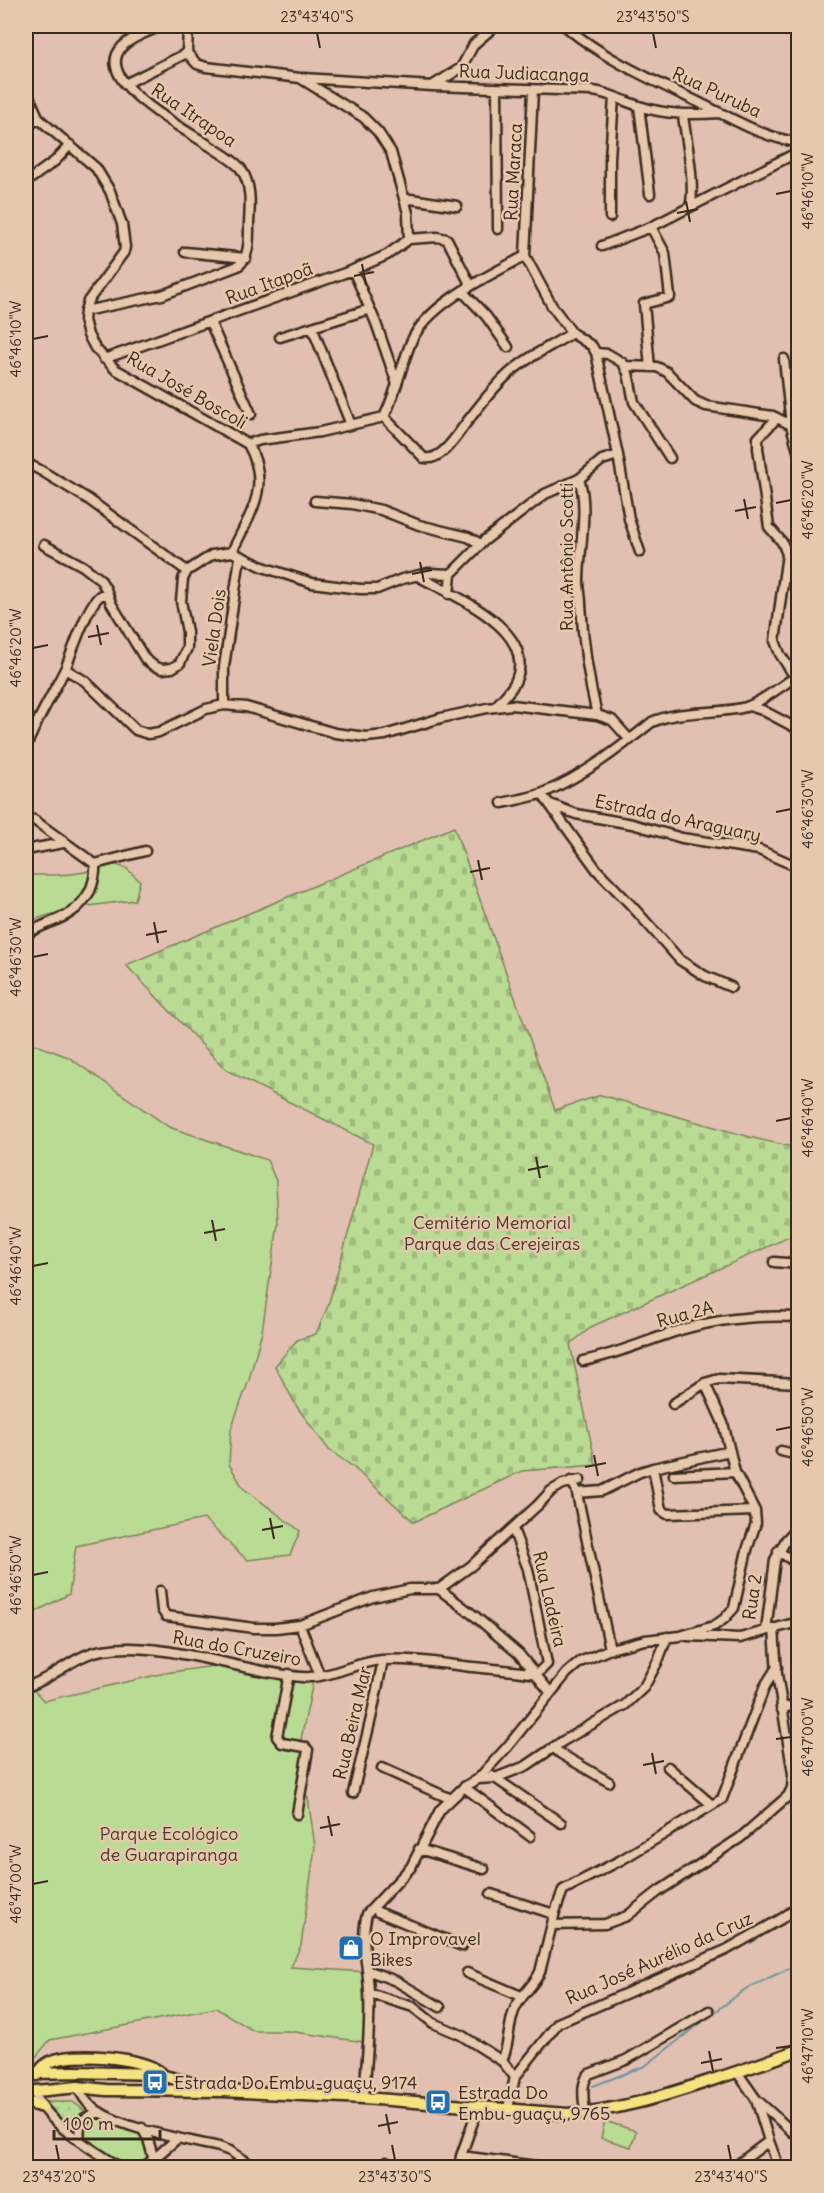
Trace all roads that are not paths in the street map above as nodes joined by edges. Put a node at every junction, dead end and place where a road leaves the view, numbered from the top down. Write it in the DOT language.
graph roads {
  1 [pos="162,26"];
  2 [pos="188,26"];
  3 [pos="495,26"];
  4 [pos="565,26"];
  5 [pos="187,53"];
  6 [pos="300,78"];
  7 [pos="125,84"];
  8 [pos="432,86"];
  9 [pos="497,89"];
  10 [pos="26,90"];
  11 [pos="533,90"];
  12 [pos="614,96"];
  13 [pos="639,106"];
  14 [pos="720,113"];
  15 [pos="683,116"];
  16 [pos="39,119"];
  17 [pos="26,126"];
  18 [pos="798,141"];
  19 [pos="70,146"];
  20 [pos="798,152"];
  21 [pos="26,182"];
  22 [pos="650,194"];
  23 [pos="404,198"];
  24 [pos="457,206"];
  25 [pos="690,207"];
  26 [pos="610,217"];
  27 [pos="651,227"];
  28 [pos="498,229"];
  29 [pos="409,239"];
  30 [pos="602,246"];
  31 [pos="185,252"];
  32 [pos="525,256"];
  33 [pos="246,258"];
  34 [pos="354,270"];
  35 [pos="471,286"];
  36 [pos="463,292"];
  37 [pos="370,309"];
  38 [pos="85,311"];
  39 [pos="210,322"];
  40 [pos="312,327"];
  41 [pos="572,333"];
  42 [pos="280,337"];
  43 [pos="508,347"];
  44 [pos="596,354"];
  45 [pos="104,359"];
  46 [pos="784,359"];
  47 [pos="625,366"];
  48 [pos="650,367"];
  49 [pos="397,384"];
  50 [pos="251,414"];
  51 [pos="384,417"];
  52 [pos="777,418"];
  53 [pos="351,425"];
  54 [pos="791,425"];
  55 [pos="248,444"];
  56 [pos="798,451"];
  57 [pos="618,455"];
  58 [pos="670,458"];
  59 [pos="26,463"];
  60 [pos="579,479"];
  61 [pos="315,501"];
  62 [pos="44,544"];
  63 [pos="481,544"];
  64 [pos="232,552"];
  65 [pos="639,552"];
  66 [pos="240,557"];
  67 [pos="187,571"];
  68 [pos="451,574"];
  69 [pos="418,576"];
  70 [pos="449,594"];
  71 [pos="108,596"];
  72 [pos="64,669"];
  73 [pos="797,676"];
  74 [pos="224,705"];
  75 [pos="496,706"];
  76 [pos="748,706"];
  77 [pos="597,715"];
  78 [pos="798,729"];
  79 [pos="630,740"];
  80 [pos="26,747"];
  81 [pos="542,794"];
  82 [pos="502,803"];
  83 [pos="549,804"];
  84 [pos="26,818"];
  85 [pos="63,843"];
  86 [pos="26,850"];
  87 [pos="145,850"];
  88 [pos="95,864"];
  89 [pos="798,867"];
  90 [pos="26,934"];
  91 [pos="731,987"];
  92 [pos="774,1262"];
  93 [pos="798,1264"];
  94 [pos="798,1317"];
  95 [pos="583,1361"];
  96 [pos="705,1383"];
  97 [pos="798,1383"];
  98 [pos="673,1404"];
  99 [pos="730,1451"];
  100 [pos="781,1451"];
  101 [pos="798,1455"];
  102 [pos="653,1467"];
  103 [pos="735,1472"];
  104 [pos="674,1475"];
  105 [pos="576,1486"];
  106 [pos="755,1511"];
  107 [pos="798,1527"];
  108 [pos="513,1529"];
  109 [pos="778,1551"];
  110 [pos="798,1564"];
  111 [pos="439,1589"];
  112 [pos="160,1591"];
  113 [pos="798,1622"];
  114 [pos="300,1625"];
  115 [pos="770,1629"];
  116 [pos="680,1636"];
  117 [pos="667,1637"];
  118 [pos="610,1649"];
  119 [pos="383,1660"];
  120 [pos="777,1667"];
  121 [pos="289,1674"];
  122 [pos="537,1674"];
  123 [pos="320,1676"];
  124 [pos="26,1687"];
  125 [pos="550,1692"];
  126 [pos="798,1705"];
  127 [pos="781,1708"];
  128 [pos="555,1748"];
  129 [pos="668,1767"];
  130 [pos="382,1768"];
  131 [pos="795,1768"];
  132 [pos="487,1770"];
  133 [pos="495,1778"];
  134 [pos="478,1779"];
  135 [pos="609,1782"];
  136 [pos="464,1787"];
  137 [pos="353,1793"];
  138 [pos="451,1799"];
  139 [pos="712,1805"];
  140 [pos="297,1814"];
  141 [pos="561,1823"];
  142 [pos="530,1836"];
  143 [pos="419,1849"];
  144 [pos="484,1869"];
  145 [pos="492,1894"];
  146 [pos="798,1907"];
  147 [pos="374,1911"];
  148 [pos="554,1914"];
  149 [pos="552,1925"];
  150 [pos="462,1946"];
  151 [pos="368,1970"];
  152 [pos="466,1973"];
  153 [pos="369,1993"];
  154 [pos="521,1996"];
  155 [pos="440,2007"];
  156 [pos="709,2011"];
  157 [pos="798,2050"];
  158 [pos="502,2061"];
  159 [pos="74,2072"];
  160 [pos="737,2072"];
  161 [pos="38,2073"];
  162 [pos="162,2074"];
  163 [pos="26,2076"];
  164 [pos="515,2077"];
  165 [pos="78,2087"];
  166 [pos="29,2091"];
  167 [pos="224,2091"];
  168 [pos="364,2098"];
  169 [pos="756,2099"];
  170 [pos="26,2102"];
  171 [pos="479,2105"];
  172 [pos="42,2107"];
  173 [pos="508,2108"];
  174 [pos="100,2112"];
  175 [pos="585,2113"];
  176 [pos="142,2128"];
  177 [pos="798,2137"];
  178 [pos="178,2138"];
  179 [pos="80,2141"];
  180 [pos="769,2141"];
  181 [pos="461,2156"];
  182 [pos="153,2158"];
  183 [pos="121,2168"];
  184 [pos="143,2168"];
  185 [pos="156,2168"];
  186 [pos="256,2168"];
  187 [pos="459,2168"];
  188 [pos="552,2168"];
  189 [pos="733,2168"];
  190 [pos="779,2168"];
  1 -- 7 [label="street, Rua Itrapoa"];
  2 -- 5 [label="street"];
  3 -- 8 [label="street"];
  4 -- 14 [label="street, Rua Puruba"];
  5 -- 6 [label="street"];
  5 -- 7 [label="street"];
  6 -- 8 [label="street, Rua Judiacanga"];
  6 -- 23 [label="street"];
  7 -- 33 [label="street, Rua Itrapoa"];
  8 -- 9 [label="street, Rua Judiacanga"];
  9 -- 11 [label="street, Rua Judiacanga"];
  9 -- 28 [label="street"];
  10 -- 16 [label="street"];
  11 -- 12 [label="street, Rua Judiacanga"];
  11 -- 32 [label="street, Rua Maraca"];
  12 -- 13 [label="street, Rua Judiacanga"];
  12 -- 26 [label="street"];
  13 -- 15 [label="street, Rua Judiacanga"];
  13 -- 22 [label="street"];
  14 -- 15 [label="street, Rua Judiacanga"];
  14 -- 18 [label="street, Rua Puruba"];
  15 -- 25 [label="street"];
  16 -- 17 [label="street"];
  16 -- 19 [label="street"];
  19 -- 21 [label="street"];
  19 -- 38 [label="street"];
  20 -- 25 [label="street"];
  23 -- 24 [label="street"];
  23 -- 29 [label="street"];
  25 -- 27 [label="street"];
  27 -- 30 [label="street"];
  27 -- 48 [label="street"];
  29 -- 34 [label="street, Rua Itapoã"];
  29 -- 35 [label="street"];
  31 -- 33 [label="street"];
  32 -- 35 [label="street"];
  32 -- 41 [label="street"];
  33 -- 38 [label="street"];
  34 -- 37 [label="street"];
  34 -- 39 [label="street, Rua Itapoã"];
  35 -- 36 [label="street"];
  36 -- 43 [label="street"];
  36 -- 49 [label="street"];
  37 -- 40 [label="street"];
  37 -- 49 [label="street"];
  38 -- 45 [label="street"];
  39 -- 45 [label="street, Rua Itapoã"];
  39 -- 50 [label="street"];
  40 -- 42 [label="street"];
  40 -- 53 [label="street"];
  41 -- 44 [label="street"];
  41 -- 51 [label="street"];
  44 -- 47 [label="street"];
  44 -- 57 [label="street"];
  45 -- 55 [label="street, Rua José Boscoli"];
  46 -- 54 [label="street"];
  47 -- 48 [label="street"];
  47 -- 58 [label="street"];
  48 -- 52 [label="street"];
  49 -- 51 [label="street"];
  51 -- 53 [label="street"];
  52 -- 54 [label="street"];
  52 -- 73 [label="street"];
  53 -- 55 [label="street"];
  54 -- 56 [label="street"];
  55 -- 64 [label="street, Rua José Boscoli"];
  57 -- 60 [label="street, Rua Antônio Scotti"];
  57 -- 65 [label="street"];
  59 -- 67 [label="street"];
  60 -- 63 [label="street"];
  60 -- 77 [label="street, Rua Antônio Scotti"];
  61 -- 63 [label="street"];
  62 -- 71 [label="street"];
  63 -- 68 [label="street"];
  64 -- 66 [label="street"];
  64 -- 67 [label="street"];
  66 -- 69 [label="street"];
  66 -- 74 [label="street, Viela Dois"];
  67 -- 71 [label="street"];
  68 -- 69 [label="street"];
  68 -- 70 [label="street"];
  69 -- 70 [label="street"];
  70 -- 75 [label="street"];
  71 -- 72 [label="street"];
  72 -- 74 [label="street"];
  72 -- 80 [label="street"];
  73 -- 76 [label="street"];
  74 -- 75 [label="street"];
  75 -- 77 [label="street"];
  76 -- 78 [label="street"];
  76 -- 79 [label="street"];
  77 -- 79 [label="street"];
  79 -- 81 [label="street"];
  81 -- 82 [label="street"];
  81 -- 83 [label="street"];
  83 -- 89 [label="street, Estrada do Araguary"];
  83 -- 91 [label="street"];
  84 -- 85 [label="street"];
  85 -- 86 [label="street"];
  85 -- 88 [label="street"];
  87 -- 88 [label="street"];
  88 -- 90 [label="street"];
  92 -- 93 [label="street"];
  94 -- 95 [label="street, Rua 2A"];
  96 -- 97 [label="street"];
  96 -- 98 [label="street"];
  96 -- 99 [label="street"];
  99 -- 102 [label="street"];
  99 -- 103 [label="street"];
  100 -- 101 [label="street"];
  102 -- 105 [label="street"];
  102 -- 106 [label="street"];
  103 -- 104 [label="street"];
  103 -- 106 [label="street"];
  105 -- 108 [label="street"];
  105 -- 118 [label="street"];
  106 -- 116 [label="street"];
  107 -- 109 [label="street, Rua 2"];
  108 -- 111 [label="street"];
  108 -- 122 [label="street, Rua Ladeira"];
  109 -- 110 [label="street"];
  109 -- 115 [label="street, Rua 2"];
  111 -- 114 [label="street"];
  111 -- 122 [label="street"];
  112 -- 114 [label="street"];
  113 -- 115 [label="street"];
  114 -- 123 [label="street"];
  115 -- 116 [label="street, Rua 2"];
  115 -- 120 [label="street"];
  116 -- 117 [label="street"];
  117 -- 118 [label="street"];
  117 -- 128 [label="street"];
  118 -- 125 [label="street"];
  119 -- 122 [label="street, Rua do Cruzeiro"];
  119 -- 123 [label="street, Rua do Cruzeiro"];
  119 -- 137 [label="street, Rua Beira Mar"];
  120 -- 127 [label="street"];
  120 -- 139 [label="street"];
  121 -- 123 [label="street, Rua do Cruzeiro"];
  121 -- 124 [label="street, Rua do Cruzeiro"];
  121 -- 140 [label="street"];
  122 -- 125 [label="street"];
  125 -- 132 [label="street"];
  126 -- 127 [label="street"];
  127 -- 131 [label="street"];
  128 -- 133 [label="street"];
  128 -- 135 [label="street"];
  129 -- 139 [label="street"];
  130 -- 138 [label="street"];
  131 -- 149 [label="street"];
  132 -- 133 [label="street"];
  132 -- 134 [label="street"];
  133 -- 134 [label="street"];
  133 -- 141 [label="street"];
  134 -- 136 [label="street"];
  136 -- 138 [label="street"];
  136 -- 142 [label="street"];
  138 -- 143 [label="street"];
  139 -- 148 [label="street"];
  143 -- 144 [label="street"];
  143 -- 147 [label="street"];
  145 -- 148 [label="street"];
  146 -- 164 [label="street, Rua José Aurélio da Cruz"];
  147 -- 150 [label="street"];
  147 -- 151 [label="street"];
  148 -- 149 [label="street"];
  149 -- 154 [label="street"];
  151 -- 153 [label="street"];
  151 -- 155 [label="street"];
  152 -- 154 [label="street"];
  153 -- 158 [label="street"];
  153 -- 168 [label="street"];
  154 -- 158 [label="street"];
  156 -- 175 [label="street"];
  157 -- 160 [label="main road"];
  158 -- 164 [label="street"];
  159 -- 161 [label="main road"];
  159 -- 162 [label="main road"];
  159 -- 165 [label="main road"];
  160 -- 169 [label="street"];
  160 -- 175 [label="main road"];
  161 -- 162 [label="main road"];
  161 -- 163 [label="main road"];
  161 -- 166 [label="main road"];
  162 -- 167 [label="main road"];
  164 -- 173 [label="street, Rua José Aurélio da Cruz"];
  165 -- 166 [label="main road"];
  165 -- 167 [label="main road"];
  165 -- 174 [label="street"];
  166 -- 172 [label="street"];
  167 -- 168 [label="main road"];
  168 -- 171 [label="main road"];
  169 -- 177 [label="street"];
  169 -- 180 [label="street"];
  170 -- 172 [label="main road"];
  171 -- 173 [label="main road"];
  171 -- 181 [label="street"];
  172 -- 179 [label="street"];
  173 -- 175 [label="main road"];
  174 -- 176 [label="street"];
  174 -- 179 [label="street"];
  176 -- 178 [label="street"];
  176 -- 182 [label="street"];
  178 -- 182 [label="street"];
  178 -- 186 [label="street"];
  179 -- 183 [label="street"];
  180 -- 189 [label="street"];
  180 -- 190 [label="street"];
  181 -- 187 [label="street"];
  181 -- 188 [label="street"];
  182 -- 184 [label="street"];
  182 -- 185 [label="street"];
}
